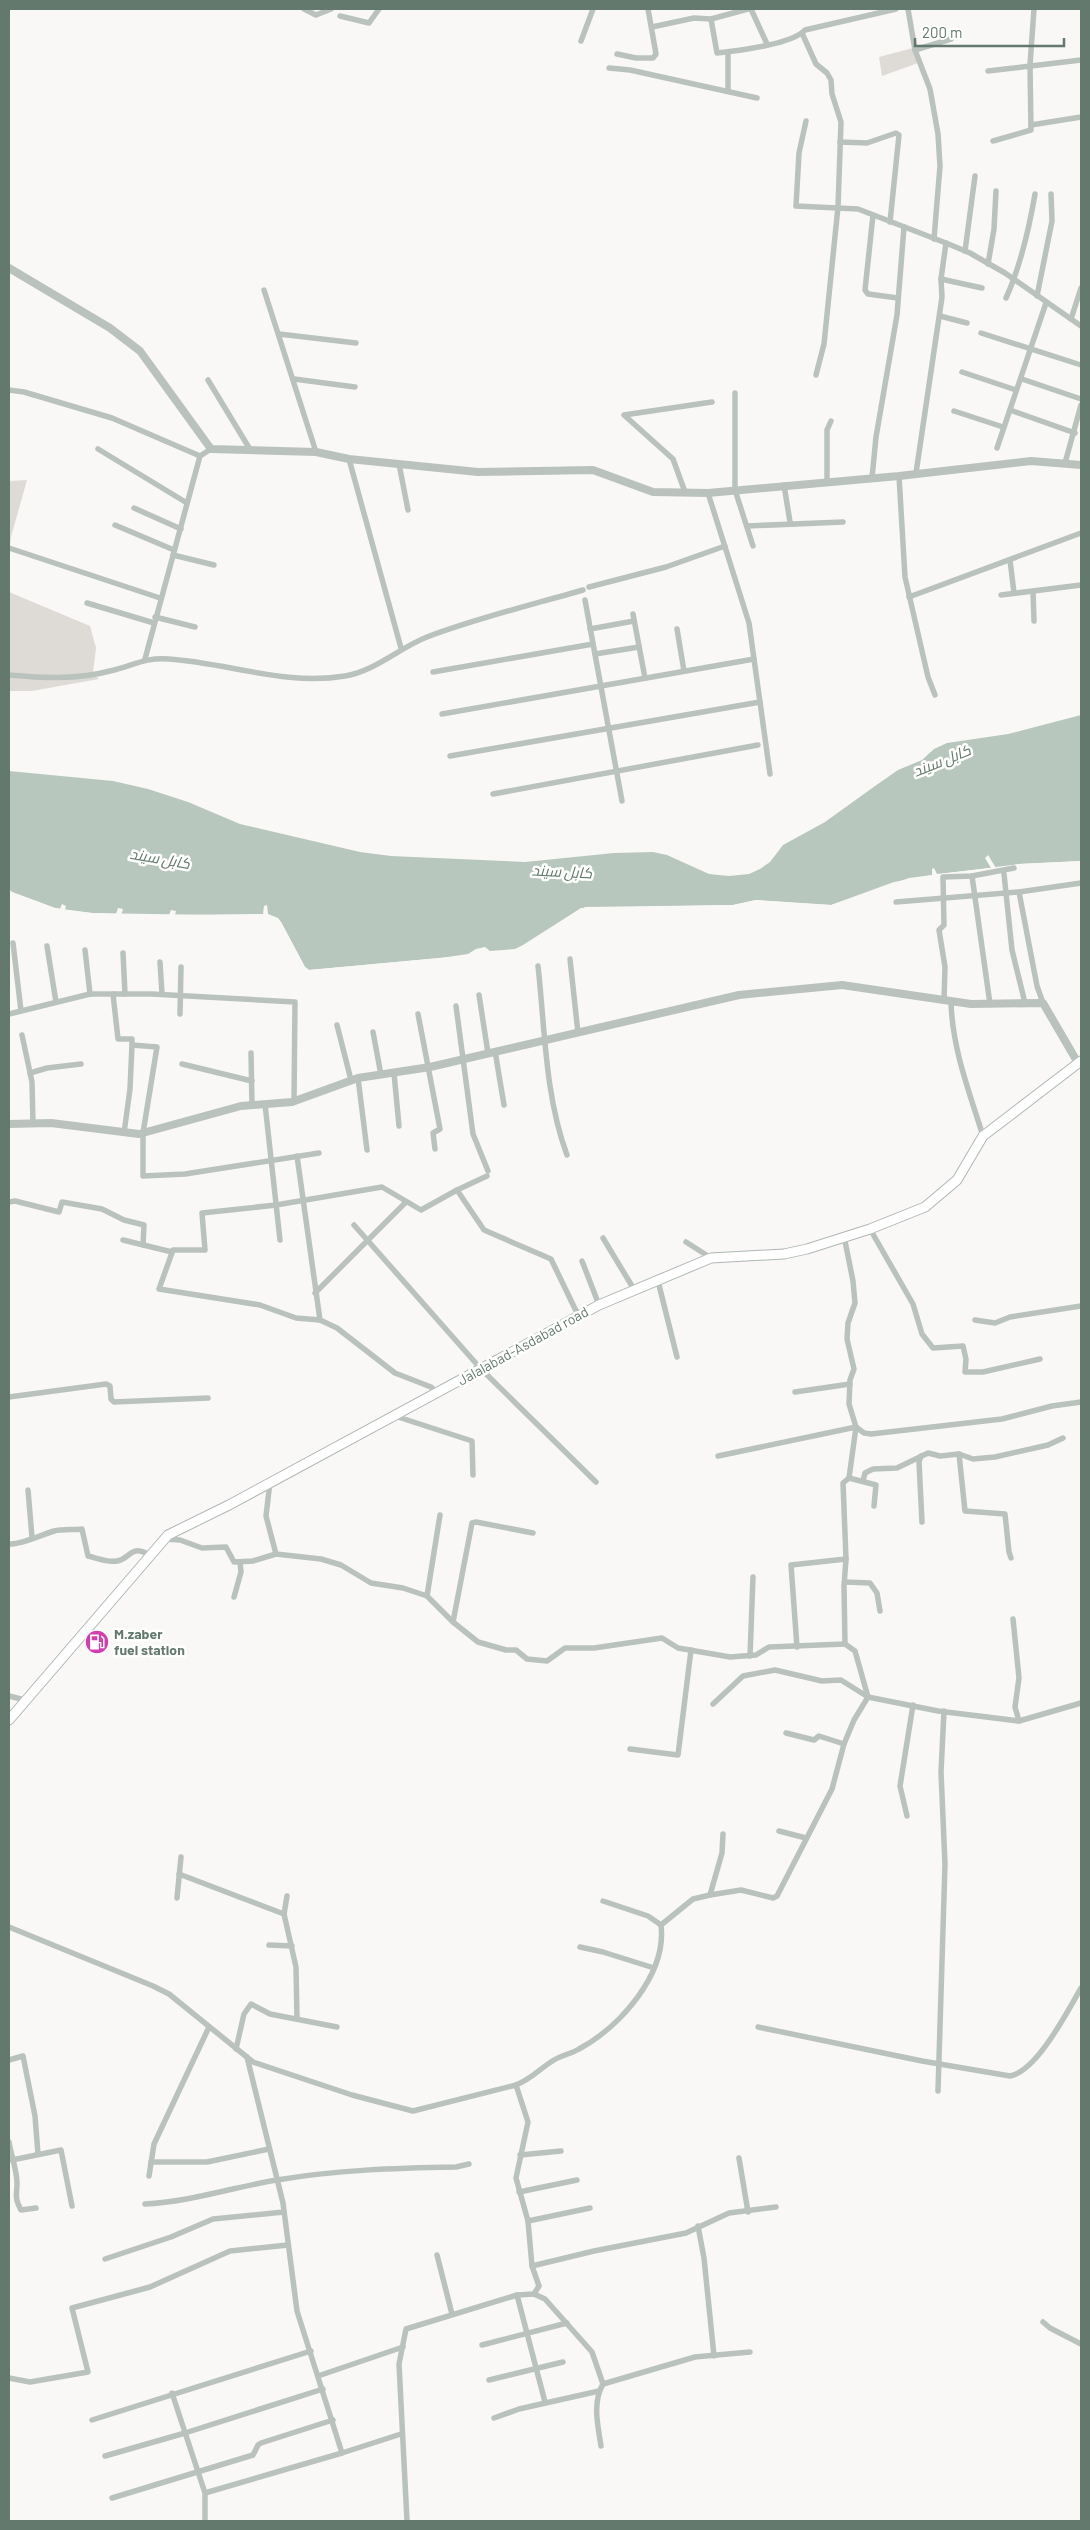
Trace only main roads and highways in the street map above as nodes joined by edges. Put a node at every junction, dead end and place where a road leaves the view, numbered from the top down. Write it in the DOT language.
graph roads {
  1 [pos="1080,1062"];
  2 [pos="9,1720"];
  1 -- 2 [label="main road, Jalalabad-Asdabad road"];
}
